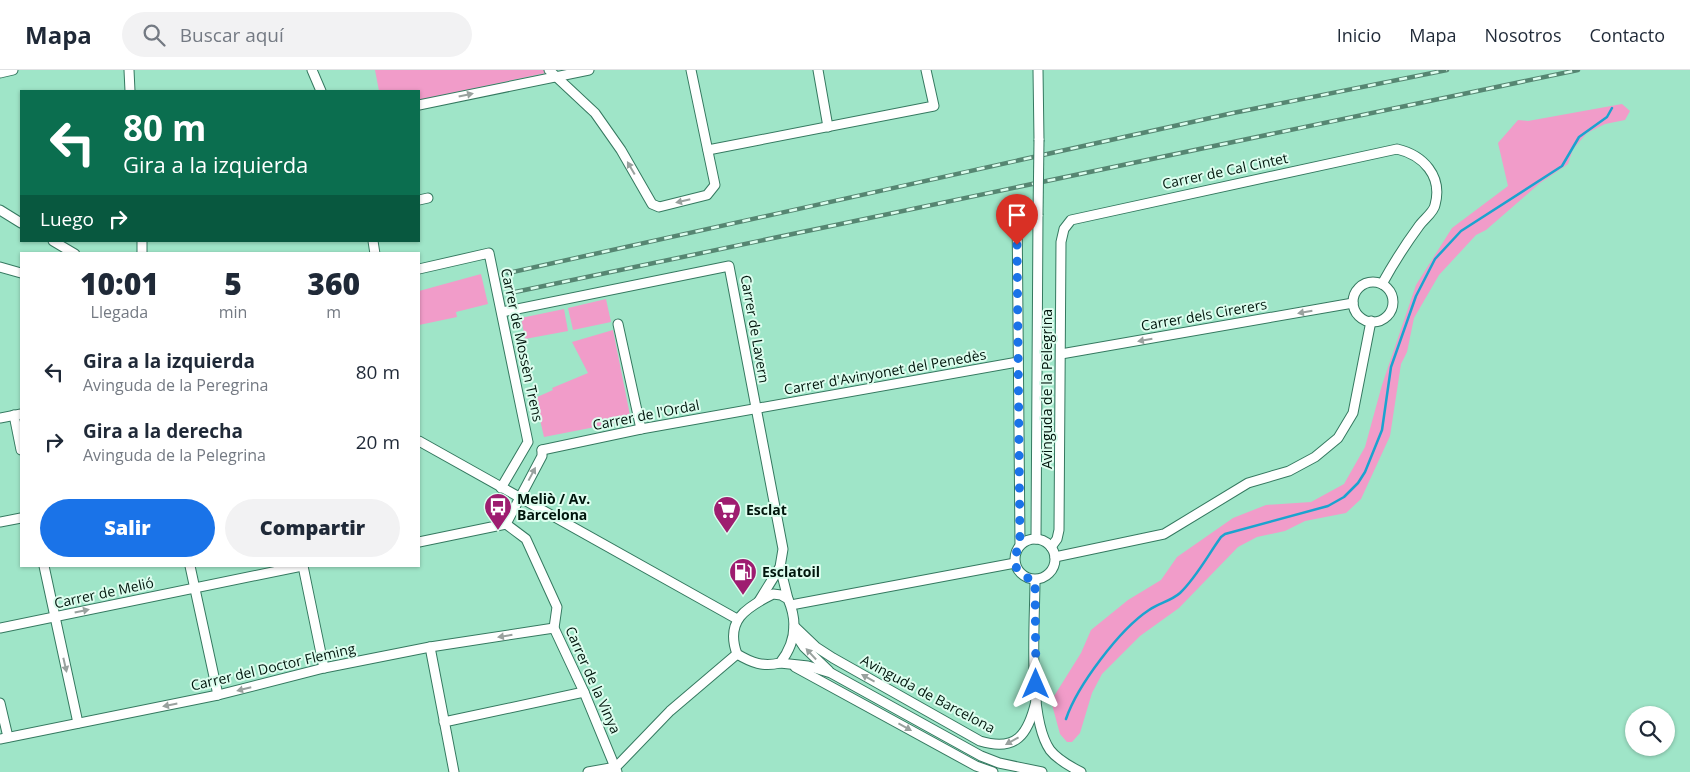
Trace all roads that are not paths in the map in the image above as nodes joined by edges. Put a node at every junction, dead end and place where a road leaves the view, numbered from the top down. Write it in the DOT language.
graph roads {
  1 [pos="13,70"];
  2 [pos="129,70"];
  3 [pos="312,70"];
  4 [pos="549,70"];
  5 [pos="589,70"];
  6 [pos="691,70"];
  7 [pos="818,70"];
  8 [pos="926,70"];
  9 [pos="1038,70"];
  10 [pos="0,73"];
  11 [pos="557,77"];
  12 [pos="130,90"];
  13 [pos="321,90"];
  14 [pos="420,105"];
  15 [pos="828,127"];
  16 [pos="708,150"];
  17 [pos="1016,206"];
  18 [pos="0,210"];
  19 [pos="20,222"];
  20 [pos="1064,229"];
  21 [pos="55,242"];
  22 [pos="72,252"];
  23 [pos="0,267"];
  24 [pos="420,269"];
  25 [pos="20,274"];
  26 [pos="1382,284"];
  27 [pos="1353,303"];
  28 [pos="502,312"];
  29 [pos="1371,321"];
  30 [pos="618,324"];
  31 [pos="1061,354"];
  32 [pos="1018,362"];
  33 [pos="756,409"];
  34 [pos="18,414"];
  35 [pos="0,418"];
  36 [pos="641,429"];
  37 [pos="20,438"];
  38 [pos="420,442"];
  39 [pos="528,442"];
  40 [pos="542,450"];
  41 [pos="501,488"];
  42 [pos="519,498"];
  43 [pos="20,518"];
  44 [pos="0,522"];
  45 [pos="506,524"];
  46 [pos="1036,539"];
  47 [pos="420,542"];
  48 [pos="1020,546"];
  49 [pos="1051,547"];
  50 [pos="1055,557"];
  51 [pos="1015,563"];
  52 [pos="44,567"];
  53 [pos="190,567"];
  54 [pos="297,567"];
  55 [pos="302,567"];
  56 [pos="780,567"];
  57 [pos="1035,580"];
  58 [pos="195,588"];
  59 [pos="759,601"];
  60 [pos="789,602"];
  61 [pos="54,617"];
  62 [pos="737,619"];
  63 [pos="0,628"];
  64 [pos="554,628"];
  65 [pos="794,629"];
  66 [pos="430,647"];
  67 [pos="737,654"];
  68 [pos="783,663"];
  69 [pos="324,668"];
  70 [pos="831,673"];
  71 [pos="584,692"];
  72 [pos="218,695"];
  73 [pos="1036,701"];
  74 [pos="0,703"];
  75 [pos="444,722"];
  76 [pos="78,723"];
  77 [pos="4,738"];
  78 [pos="616,769"];
  79 [pos="454,772"];
  80 [pos="588,772"];
  81 [pos="993,772"];
  82 [pos="1042,772"];
  83 [pos="1081,772"];
  1 -- 10 [label="street"];
  2 -- 12 [label="street"];
  3 -- 13 [label="street"];
  4 -- 11 [label="street"];
  5 -- 11 [label="street"];
  6 -- 16 [label="street"];
  7 -- 15 [label="street"];
  8 -- 15 [label="street"];
  9 -- 46 [label="street, Avinguda de la Pelegrina, bridge"];
  14 -- 11 [label="street, one-way"];
  16 -- 11 [label="street, one-way"];
  15 -- 16 [label="street"];
  17 -- 32 [label="street, Avinguda de la Pelegrina"];
  18 -- 19 [label="street"];
  20 -- 26 [label="street, Carrer de Cal Cintet"];
  20 -- 31 [label="street, Avinguda de la Pelegrina"];
  21 -- 22 [label="street"];
  23 -- 25 [label="street"];
  24 -- 28 [label="street, Carrer de Mossèn Trens"];
  26 -- 27 [label="street"];
  26 -- 29 [label="street"];
  27 -- 29 [label="street"];
  27 -- 31 [label="street, Carrer dels Cirerers, one-way"];
  28 -- 33 [label="street, Carrer de Lavern"];
  28 -- 39 [label="street, Carrer de Mossèn Trens"];
  29 -- 50 [label="street"];
  30 -- 36 [label="street"];
  31 -- 49 [label="street, Avinguda de la Pelegrina"];
  32 -- 33 [label="street, Carrer d'Avinyonet del Penedès"];
  32 -- 48 [label="street, Avinguda de la Pelegrina"];
  33 -- 36 [label="street, Carrer de l'Ordal"];
  33 -- 56 [label="street, Carrer de Lavern"];
  34 -- 35 [label="street"];
  34 -- 37 [label="street"];
  36 -- 40 [label="street, Carrer de l'Ordal"];
  38 -- 41 [label="street"];
  39 -- 40 [label="street, Carrer de Mossèn Trens"];
  39 -- 41 [label="street, Carrer de Mossèn Trens"];
  42 -- 40 [label="street, one-way"];
  41 -- 42 [label="street"];
  42 -- 45 [label="street"];
  42 -- 62 [label="street"];
  43 -- 44 [label="street"];
  45 -- 47 [label="street"];
  45 -- 64 [label="street, Carrer de la Vinya"];
  46 -- 48 [label="street"];
  46 -- 49 [label="street"];
  48 -- 51 [label="street"];
  49 -- 50 [label="street"];
  50 -- 57 [label="street"];
  51 -- 57 [label="street"];
  51 -- 60 [label="street"];
  52 -- 61 [label="street"];
  53 -- 58 [label="street"];
  54 -- 58 [label="street, Carrer de Melió"];
  55 -- 69 [label="street"];
  56 -- 59 [label="street, Carrer de Lavern"];
  56 -- 60 [label="street, Carrer de Lavern"];
  57 -- 73 [label="street"];
  61 -- 58 [label="street, Carrer de Melió, one-way"];
  58 -- 72 [label="street"];
  59 -- 60 [label="street"];
  59 -- 62 [label="street"];
  60 -- 65 [label="street"];
  61 -- 63 [label="street, Carrer de Melió"];
  61 -- 76 [label="street, one-way"];
  62 -- 67 [label="street"];
  64 -- 66 [label="street, Carrer del Doctor Fleming, one-way"];
  64 -- 71 [label="street, Carrer de la Vinya"];
  65 -- 68 [label="street"];
  70 -- 65 [label="street, Avinguda de Barcelona, one-way"];
  73 -- 65 [label="street, Avinguda de Barcelona, one-way"];
  66 -- 69 [label="street, Carrer del Doctor Fleming"];
  66 -- 75 [label="street"];
  67 -- 68 [label="street"];
  67 -- 78 [label="street"];
  68 -- 70 [label="street, Avinguda de Barcelona"];
  68 -- 81 [label="street, one-way"];
  69 -- 72 [label="street, Carrer del Doctor Fleming, one-way"];
  70 -- 82 [label="street, Avinguda de Barcelona"];
  71 -- 75 [label="street"];
  71 -- 78 [label="street, Carrer de la Vinya"];
  72 -- 76 [label="street, Carrer del Doctor Fleming, one-way"];
  73 -- 83 [label="street"];
  74 -- 77 [label="street"];
  75 -- 79 [label="street"];
  76 -- 77 [label="street, Carrer del Doctor Fleming"];
  78 -- 80 [label="street"];
}
